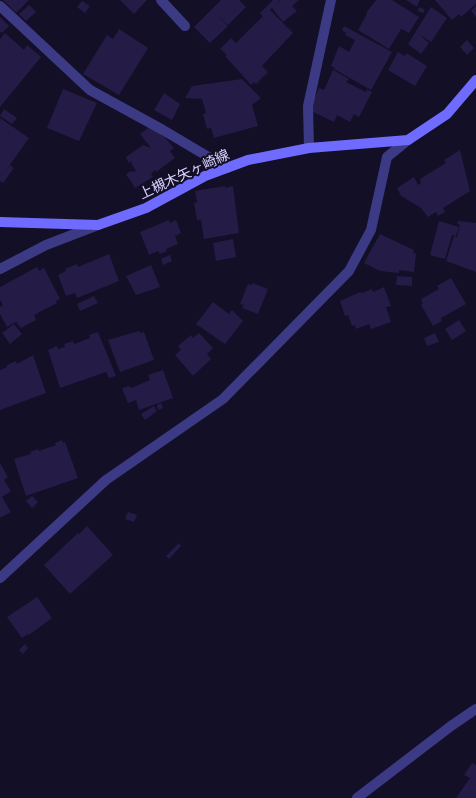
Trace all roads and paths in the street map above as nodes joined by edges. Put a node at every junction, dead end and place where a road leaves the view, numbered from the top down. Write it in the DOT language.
graph roads {
  1 [pos="161,0"];
  2 [pos="331,0"];
  3 [pos="0,6"];
  4 [pos="185,26"];
  5 [pos="476,80"];
  6 [pos="408,140"];
  7 [pos="309,148"];
  8 [pos="227,168"];
  9 [pos="0,222"];
  10 [pos="98,225"];
  11 [pos="0,270"];
  12 [pos="0,578"];
  13 [pos="476,709"];
  14 [pos="357,798"];
  1 -- 4 [label="street"];
  2 -- 7 [label="street"];
  3 -- 8 [label="street"];
  5 -- 6 [label="main road, 上槻木矢ヶ崎線"];
  6 -- 7 [label="main road, 上槻木矢ヶ崎線"];
  6 -- 12 [label="street"];
  7 -- 8 [label="main road, 上槻木矢ヶ崎線"];
  8 -- 10 [label="main road, 上槻木矢ヶ崎線"];
  9 -- 10 [label="main road, 上槻木矢ヶ崎線"];
  10 -- 11 [label="street"];
  13 -- 14 [label="street"];
}
